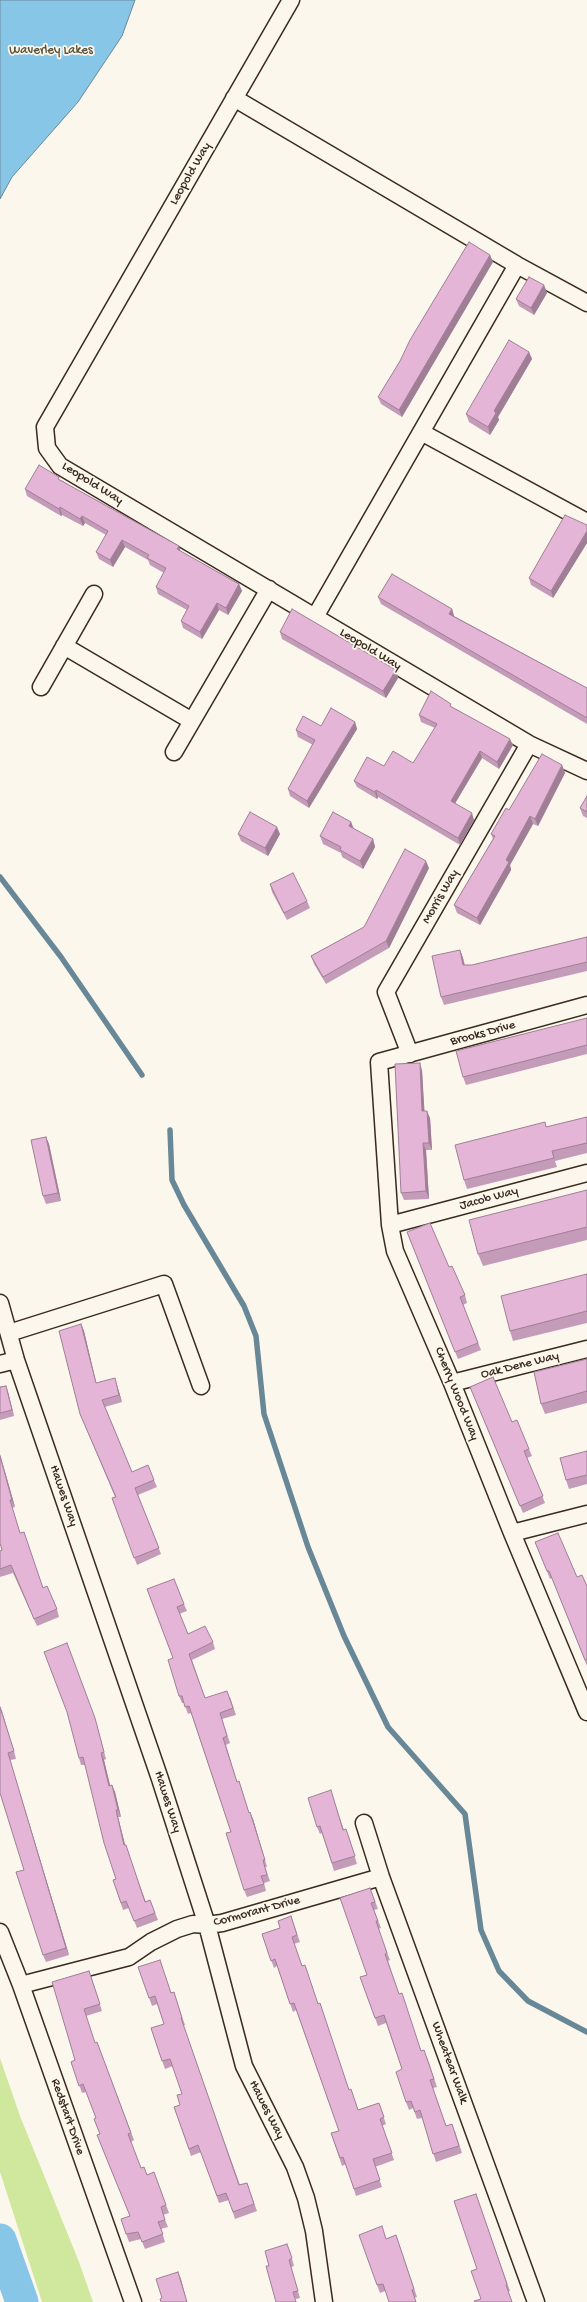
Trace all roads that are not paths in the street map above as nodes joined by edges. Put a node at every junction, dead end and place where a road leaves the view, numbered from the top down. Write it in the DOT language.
graph roads {
  1 [pos="291,0"];
  2 [pos="234,98"];
  3 [pos="517,264"];
  4 [pos="587,303"];
  5 [pos="421,432"];
  6 [pos="587,522"];
  7 [pos="269,589"];
  8 [pos="94,594"];
  9 [pos="315,617"];
  10 [pos="64,646"];
  11 [pos="41,687"];
  12 [pos="192,721"];
  13 [pos="530,744"];
  14 [pos="174,752"];
  15 [pos="587,771"];
  16 [pos="587,1006"];
  17 [pos="410,1054"];
  18 [pos="379,1062"];
  19 [pos="587,1173"];
  20 [pos="390,1225"];
  21 [pos="0,1303"];
  22 [pos="9,1333"];
  23 [pos="587,1349"];
  24 [pos="16,1360"];
  25 [pos="0,1364"];
  26 [pos="452,1383"];
  27 [pos="200,1386"];
  28 [pos="587,1514"];
  29 [pos="512,1533"];
  30 [pos="582,1689"];
  31 [pos="587,1712"];
  32 [pos="364,1823"];
  33 [pos="381,1877"];
  34 [pos="207,1925"];
  35 [pos="0,1932"];
  36 [pos="21,1985"];
  37 [pos="133,2302"];
  38 [pos="324,2302"];
  39 [pos="536,2302"];
  1 -- 2 [label="street, Leopold Way"];
  2 -- 3 [label="street"];
  2 -- 7 [label="street, Leopold Way"];
  3 -- 4 [label="street"];
  3 -- 5 [label="street"];
  5 -- 6 [label="street"];
  5 -- 9 [label="street"];
  7 -- 9 [label="street, Leopold Way"];
  7 -- 12 [label="street"];
  8 -- 10 [label="street"];
  9 -- 13 [label="street, Leopold Way"];
  10 -- 11 [label="street"];
  10 -- 12 [label="street"];
  12 -- 14 [label="street"];
  13 -- 15 [label="street, Leopold Way"];
  13 -- 17 [label="street, Morris Way"];
  16 -- 17 [label="street, Brooks Drive"];
  17 -- 18 [label="street, Brooks Drive"];
  18 -- 20 [label="street, Cherry Wood Way"];
  19 -- 20 [label="street, Jacob Way"];
  20 -- 26 [label="street, Cherry Wood Way"];
  21 -- 22 [label="street, Hawes Way"];
  22 -- 24 [label="street, Hawes Way"];
  22 -- 27 [label="street"];
  23 -- 26 [label="street, Oak Dene Way"];
  24 -- 25 [label="street"];
  24 -- 34 [label="street, Hawes Way"];
  26 -- 29 [label="street, Cherry Wood Way"];
  28 -- 29 [label="street"];
  29 -- 30 [label="street, Cherry Wood Way"];
  30 -- 31 [label="street, Cherry Wood Way"];
  32 -- 33 [label="street, Wheatear Walk"];
  33 -- 34 [label="street, Cormorant Drive"];
  33 -- 39 [label="street, Wheatear Walk"];
  34 -- 36 [label="street, Cormorant Drive"];
  34 -- 38 [label="street, Hawes Way"];
  35 -- 36 [label="street, Redstart Drive"];
  36 -- 37 [label="street, Redstart Drive"];
}
